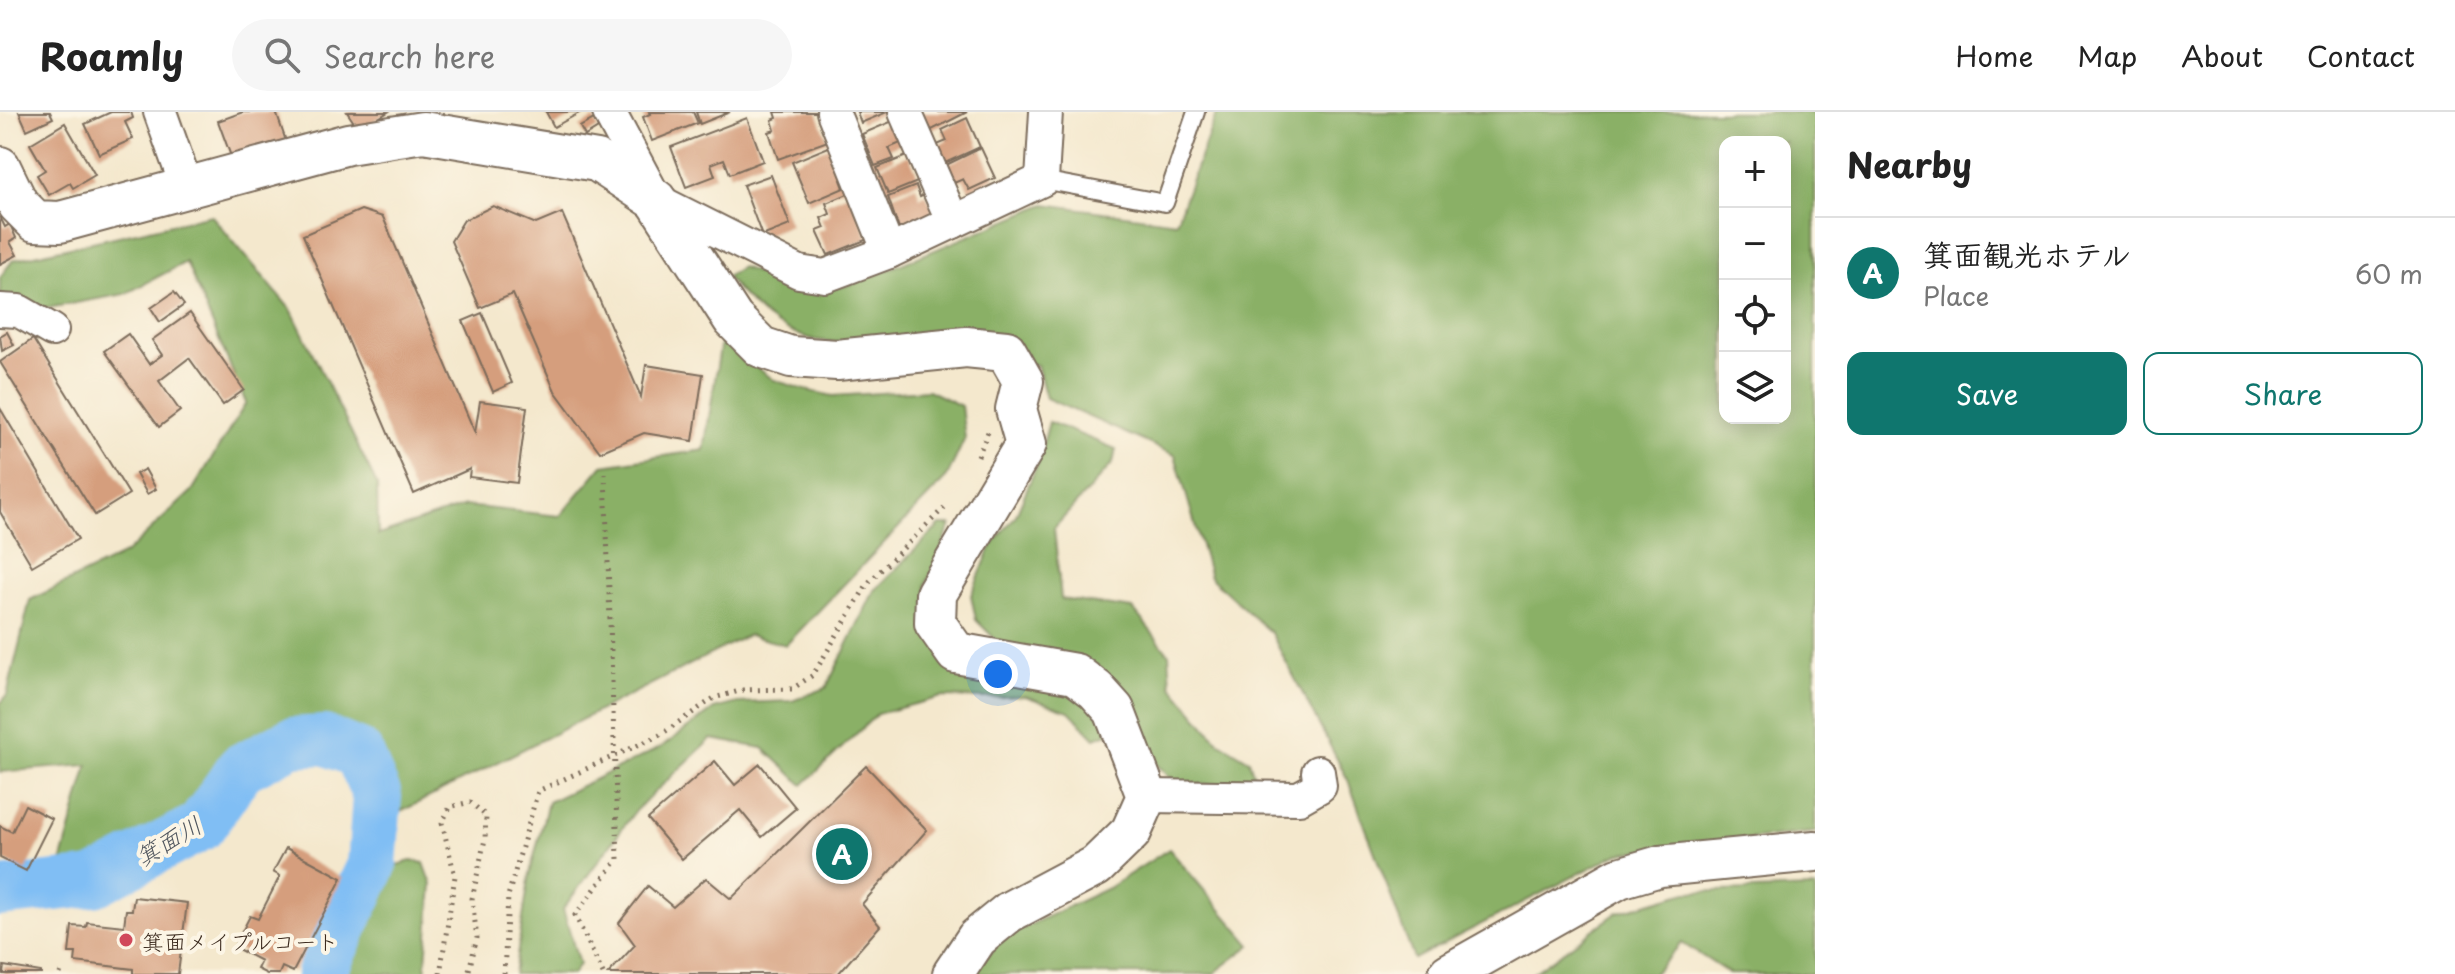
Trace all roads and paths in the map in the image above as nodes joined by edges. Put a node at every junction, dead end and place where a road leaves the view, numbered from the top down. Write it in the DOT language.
graph roads {
  1 [pos="160,112"];
  2 [pos="609,112"];
  3 [pos="833,112"];
  4 [pos="905,112"];
  5 [pos="1046,112"];
  6 [pos="1196,112"];
  7 [pos="417,122"];
  8 [pos="0,167"];
  9 [pos="1042,180"];
  10 [pos="187,188"];
  11 [pos="656,200"];
  12 [pos="953,222"];
  13 [pos="889,252"];
  14 [pos="0,310"];
  15 [pos="52,330"];
  16 [pos="1016,409"];
  17 [pos="976,460"];
  18 [pos="605,473"];
  19 [pos="954,499"];
  20 [pos="1318,772"];
  21 [pos="1147,796"];
  22 [pos="1815,851"];
  23 [pos="440,974"];
  24 [pos="468,974"];
  25 [pos="504,974"];
  26 [pos="603,974"];
  27 [pos="953,974"];
  28 [pos="1449,974"];
  1 -- 10 [label="street"];
  2 -- 11 [label="street"];
  3 -- 13 [label="street"];
  4 -- 12 [label="street"];
  5 -- 9 [label="street"];
  6 -- 9 [label="lane"];
  7 -- 10 [label="street"];
  7 -- 11 [label="street"];
  8 -- 10 [label="street"];
  9 -- 12 [label="street"];
  11 -- 13 [label="street"];
  11 -- 16 [label="street"];
  12 -- 13 [label="street"];
  14 -- 15 [label="street"];
  16 -- 17 [label="path"];
  16 -- 21 [label="street"];
  18 -- 26 [label="path, bridge"];
  19 -- 25 [label="path"];
  20 -- 21 [label="street"];
  21 -- 27 [label="street"];
  22 -- 28 [label="street"];
  23 -- 24 [label="path"];
}
